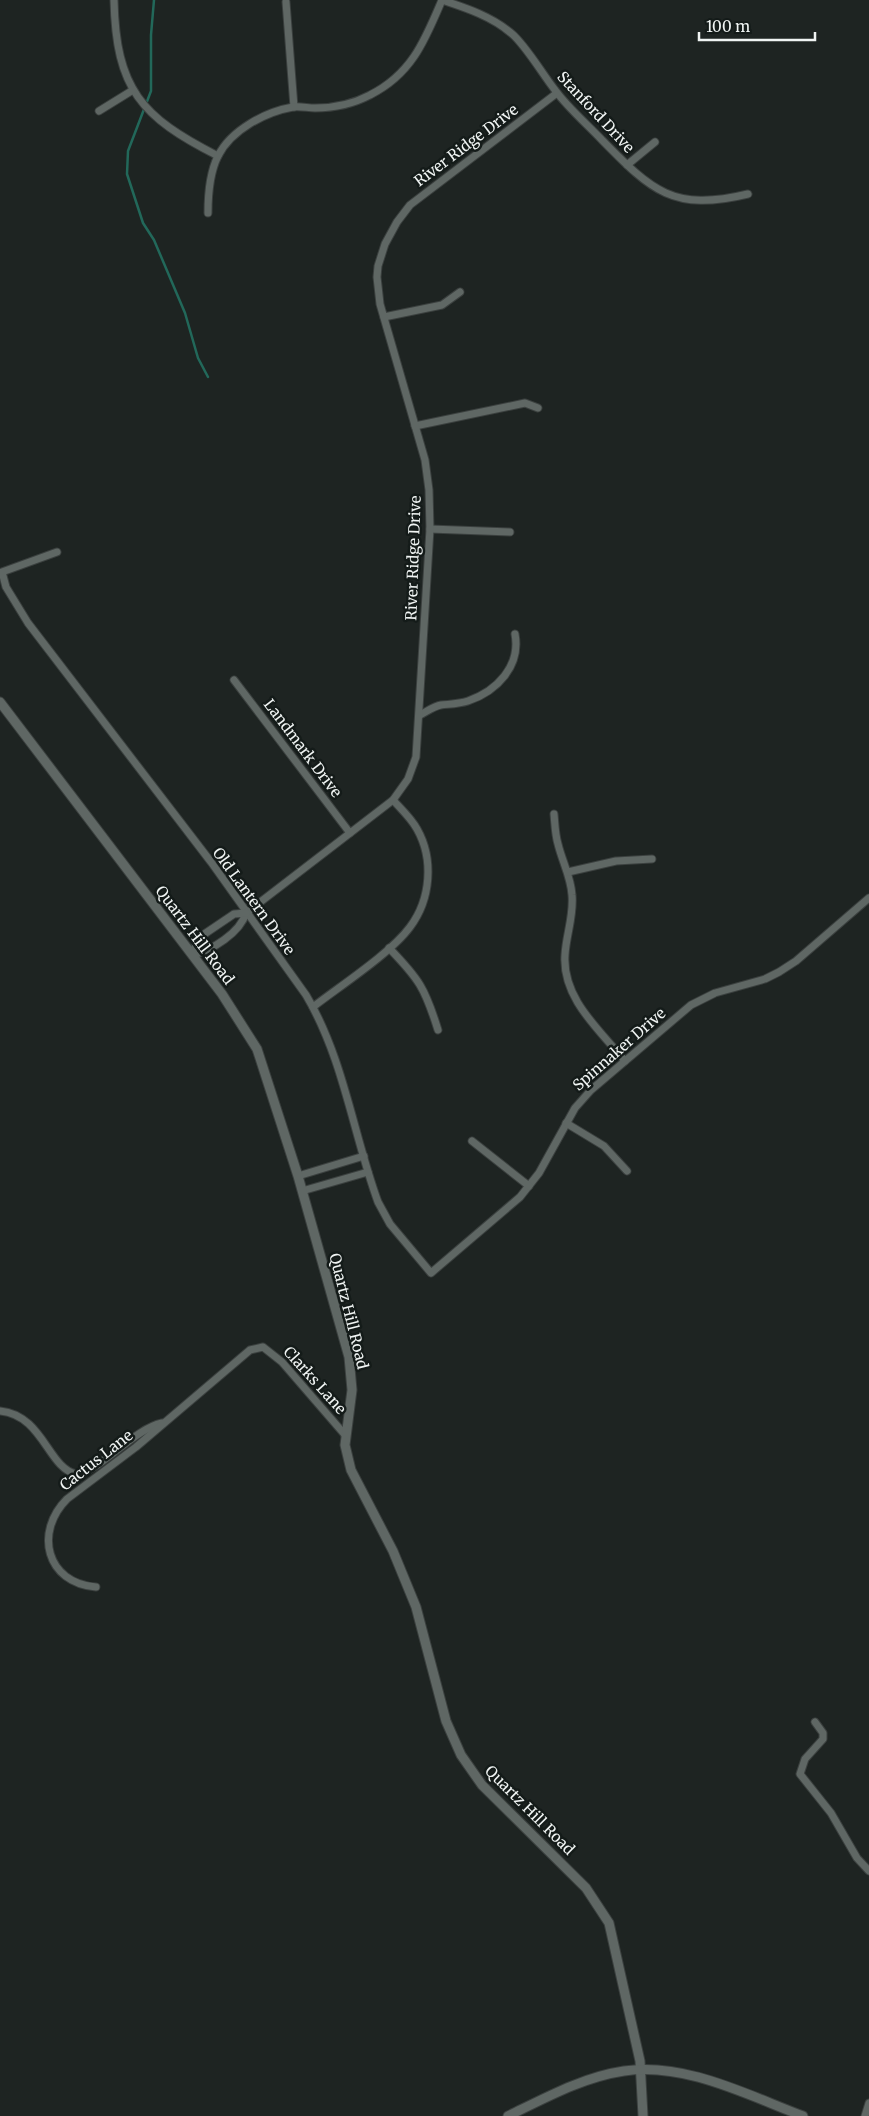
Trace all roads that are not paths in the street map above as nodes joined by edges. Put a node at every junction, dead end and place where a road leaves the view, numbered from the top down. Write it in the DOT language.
graph roads {
  1 [pos="114,0"];
  2 [pos="442,0"];
  3 [pos="286,2"];
  4 [pos="133,90"];
  5 [pos="557,93"];
  6 [pos="294,107"];
  7 [pos="99,111"];
  8 [pos="655,142"];
  9 [pos="218,156"];
  10 [pos="627,165"];
  11 [pos="748,194"];
  12 [pos="208,213"];
  13 [pos="460,292"];
  14 [pos="384,317"];
  15 [pos="538,408"];
  16 [pos="415,426"];
  17 [pos="430,529"];
  18 [pos="510,532"];
  19 [pos="57,552"];
  20 [pos="515,634"];
  21 [pos="234,680"];
  22 [pos="0,702"];
  23 [pos="420,715"];
  24 [pos="393,800"];
  25 [pos="554,814"];
  26 [pos="350,833"];
  27 [pos="652,859"];
  28 [pos="568,872"];
  29 [pos="869,898"];
  30 [pos="246,914"];
  31 [pos="389,948"];
  32 [pos="193,955"];
  33 [pos="313,1007"];
  34 [pos="438,1030"];
  35 [pos="626,1061"];
  36 [pos="566,1123"];
  37 [pos="472,1141"];
  38 [pos="364,1156"];
  39 [pos="627,1171"];
  40 [pos="368,1172"];
  41 [pos="298,1176"];
  42 [pos="529,1186"];
  43 [pos="302,1191"];
  44 [pos="431,1273"];
  45 [pos="261,1347"];
  46 [pos="0,1411"];
  47 [pos="165,1422"];
  48 [pos="346,1436"];
  49 [pos="96,1586"];
  50 [pos="815,1722"];
  51 [pos="869,1871"];
  52 [pos="641,2070"];
  53 [pos="869,2103"];
  54 [pos="508,2116"];
  55 [pos="643,2116"];
  56 [pos="803,2116"];
  57 [pos="865,2116"];
  1 -- 4 [label="street"];
  2 -- 5 [label="street, Stanford Drive"];
  2 -- 6 [label="street"];
  3 -- 6 [label="street"];
  4 -- 7 [label="street"];
  4 -- 9 [label="street"];
  5 -- 10 [label="street, Stanford Drive"];
  5 -- 14 [label="street, River Ridge Drive"];
  6 -- 9 [label="street"];
  8 -- 10 [label="street"];
  9 -- 12 [label="street"];
  10 -- 11 [label="street, Stanford Drive"];
  13 -- 14 [label="street"];
  14 -- 16 [label="street, River Ridge Drive"];
  15 -- 16 [label="street"];
  16 -- 17 [label="street, River Ridge Drive"];
  17 -- 18 [label="street"];
  17 -- 23 [label="street, River Ridge Drive"];
  19 -- 30 [label="street, Old Lantern Drive"];
  20 -- 23 [label="street"];
  21 -- 26 [label="street, Landmark Drive"];
  22 -- 32 [label="street, Quartz Hill Road"];
  23 -- 24 [label="street, River Ridge Drive"];
  24 -- 26 [label="street, River Ridge Drive"];
  24 -- 31 [label="street"];
  25 -- 28 [label="street"];
  26 -- 30 [label="street, River Ridge Drive"];
  27 -- 28 [label="street"];
  28 -- 35 [label="street"];
  29 -- 35 [label="street, Spinnaker Drive"];
  30 -- 32 [label="street, River Ridge Drive"];
  30 -- 32 [label="street, River Ridge Drive"];
  30 -- 33 [label="street, Old Lantern Drive"];
  31 -- 33 [label="street"];
  31 -- 34 [label="street"];
  32 -- 41 [label="street, Quartz Hill Road"];
  33 -- 38 [label="street, Old Lantern Drive"];
  35 -- 36 [label="street, Spinnaker Drive"];
  36 -- 39 [label="street"];
  36 -- 42 [label="street, Spinnaker Drive"];
  37 -- 42 [label="street"];
  38 -- 40 [label="street, Old Lantern Drive"];
  38 -- 41 [label="street"];
  40 -- 43 [label="street"];
  40 -- 44 [label="street, Old Lantern Drive"];
  41 -- 43 [label="street, Quartz Hill Road"];
  42 -- 44 [label="street, Spinnaker Drive"];
  43 -- 48 [label="street, Quartz Hill Road"];
  45 -- 47 [label="street, Cactus Lane"];
  45 -- 48 [label="street, Clarks Lane"];
  46 -- 47 [label="street, Cactus Lane"];
  47 -- 49 [label="street, Cactus Lane"];
  48 -- 52 [label="street, Quartz Hill Road"];
  50 -- 51 [label="street"];
  52 -- 54 [label="street"];
  52 -- 55 [label="street, Quartz Hill Road"];
  52 -- 56 [label="street"];
  53 -- 57 [label="street"];
}
